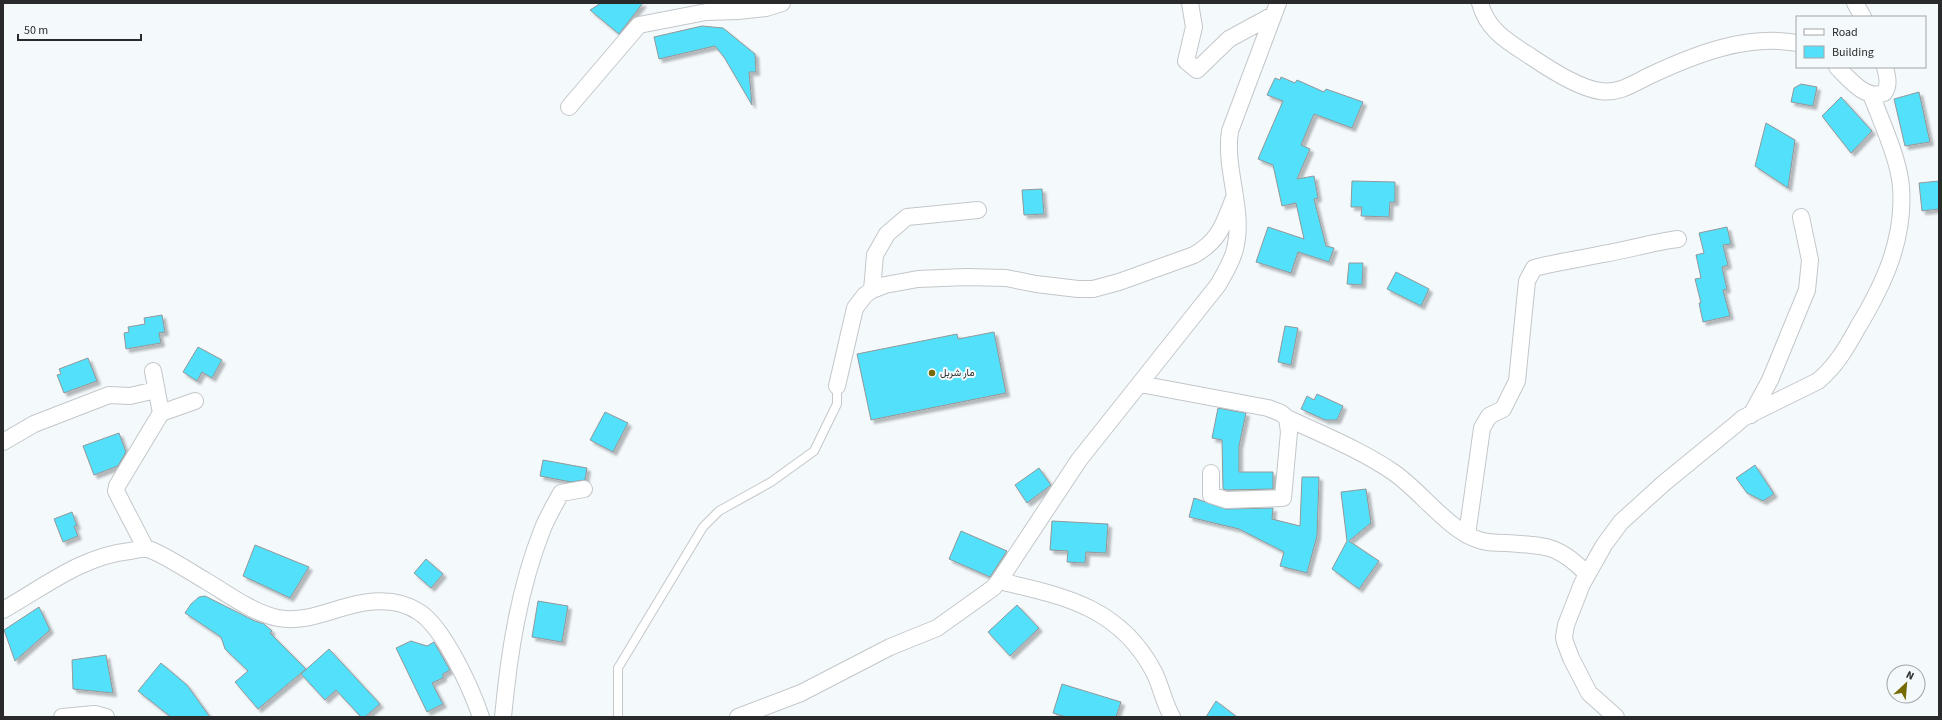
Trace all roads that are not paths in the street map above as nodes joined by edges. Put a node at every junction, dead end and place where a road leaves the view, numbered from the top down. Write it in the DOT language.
graph roads {
  1 [pos="782,3"];
  2 [pos="1190,3"];
  3 [pos="1480,3"];
  4 [pos="1855,3"];
  5 [pos="1275,9"];
  6 [pos="1862,16"];
  7 [pos="1796,43"];
  8 [pos="1838,68"];
  9 [pos="1885,68"];
  10 [pos="1871,94"];
  11 [pos="569,107"];
  12 [pos="1234,198"];
  13 [pos="978,210"];
  14 [pos="1800,217"];
  15 [pos="1678,239"];
  16 [pos="872,290"];
  17 [pos="153,371"];
  18 [pos="1140,384"];
  19 [pos="837,386"];
  20 [pos="156,390"];
  21 [pos="195,401"];
  22 [pos="161,413"];
  23 [pos="1752,415"];
  24 [pos="1287,418"];
  25 [pos="3,442"];
  26 [pos="1211,473"];
  27 [pos="584,489"];
  28 [pos="1466,535"];
  29 [pos="146,549"];
  30 [pos="1587,574"];
  31 [pos="999,581"];
  32 [pos="3,610"];
  33 [pos="62,717"];
  34 [pos="106,717"];
  35 [pos="481,717"];
  36 [pos="503,717"];
  37 [pos="618,717"];
  38 [pos="738,717"];
  39 [pos="1172,717"];
  40 [pos="1616,717"];
  1 -- 11 [label="street"];
  2 -- 5 [label="street"];
  3 -- 7 [label="street"];
  4 -- 6 [label="street"];
  5 -- 12 [label="street"];
  8 -- 10 [label="street"];
  9 -- 10 [label="street"];
  10 -- 23 [label="street"];
  12 -- 16 [label="street"];
  12 -- 18 [label="street"];
  13 -- 16 [label="street"];
  14 -- 23 [label="street"];
  15 -- 28 [label="street"];
  16 -- 19 [label="street"];
  17 -- 20 [label="street"];
  18 -- 24 [label="street"];
  18 -- 31 [label="street"];
  19 -- 37 [label="lane"];
  20 -- 22 [label="street"];
  20 -- 25 [label="street"];
  21 -- 22 [label="street"];
  22 -- 29 [label="street"];
  23 -- 30 [label="street"];
  24 -- 26 [label="street"];
  24 -- 28 [label="street"];
  27 -- 36 [label="street"];
  28 -- 30 [label="street"];
  29 -- 32 [label="street"];
  29 -- 35 [label="street"];
  30 -- 40 [label="street"];
  31 -- 38 [label="street"];
  31 -- 39 [label="street"];
  33 -- 34 [label="street"];
}
